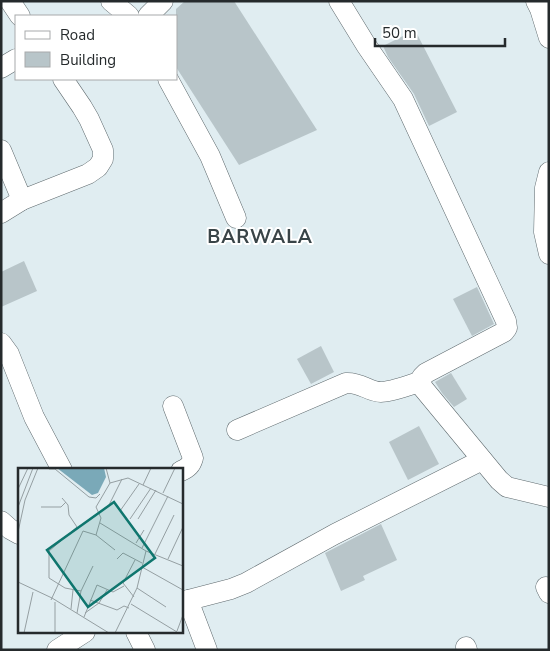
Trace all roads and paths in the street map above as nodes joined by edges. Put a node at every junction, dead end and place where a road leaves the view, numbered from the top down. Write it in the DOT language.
graph roads {
  1 [pos="10,1"];
  2 [pos="111,1"];
  3 [pos="163,1"];
  4 [pos="339,1"];
  5 [pos="536,1"];
  6 [pos="19,15"];
  7 [pos="128,15"];
  8 [pos="149,15"];
  9 [pos="549,38"];
  10 [pos="15,60"];
  11 [pos="1,68"];
  12 [pos="64,80"];
  13 [pos="169,80"];
  14 [pos="1,150"];
  15 [pos="549,172"];
  16 [pos="22,200"];
  17 [pos="1,213"];
  18 [pos="236,218"];
  19 [pos="549,254"];
  20 [pos="1,343"];
  21 [pos="420,382"];
  22 [pos="173,406"];
  23 [pos="237,430"];
  24 [pos="482,460"];
  25 [pos="61,468"];
  26 [pos="182,471"];
  27 [pos="549,497"];
  28 [pos="185,601"];
  29 [pos="82,634"];
  30 [pos="137,634"];
  31 [pos="57,650"];
  32 [pos="145,650"];
  33 [pos="207,650"];
  1 -- 6 [label="street"];
  2 -- 7 [label="street"];
  3 -- 8 [label="street"];
  4 -- 21 [label="street"];
  5 -- 9 [label="street"];
  10 -- 11 [label="street"];
  12 -- 16 [label="street"];
  13 -- 18 [label="street"];
  14 -- 16 [label="street"];
  15 -- 19 [label="street"];
  16 -- 17 [label="street"];
  20 -- 25 [label="street"];
  21 -- 23 [label="street"];
  21 -- 24 [label="street"];
  22 -- 26 [label="street"];
  24 -- 27 [label="street"];
  24 -- 28 [label="street"];
  28 -- 33 [label="street"];
  29 -- 31 [label="street"];
  30 -- 32 [label="street"];
}
